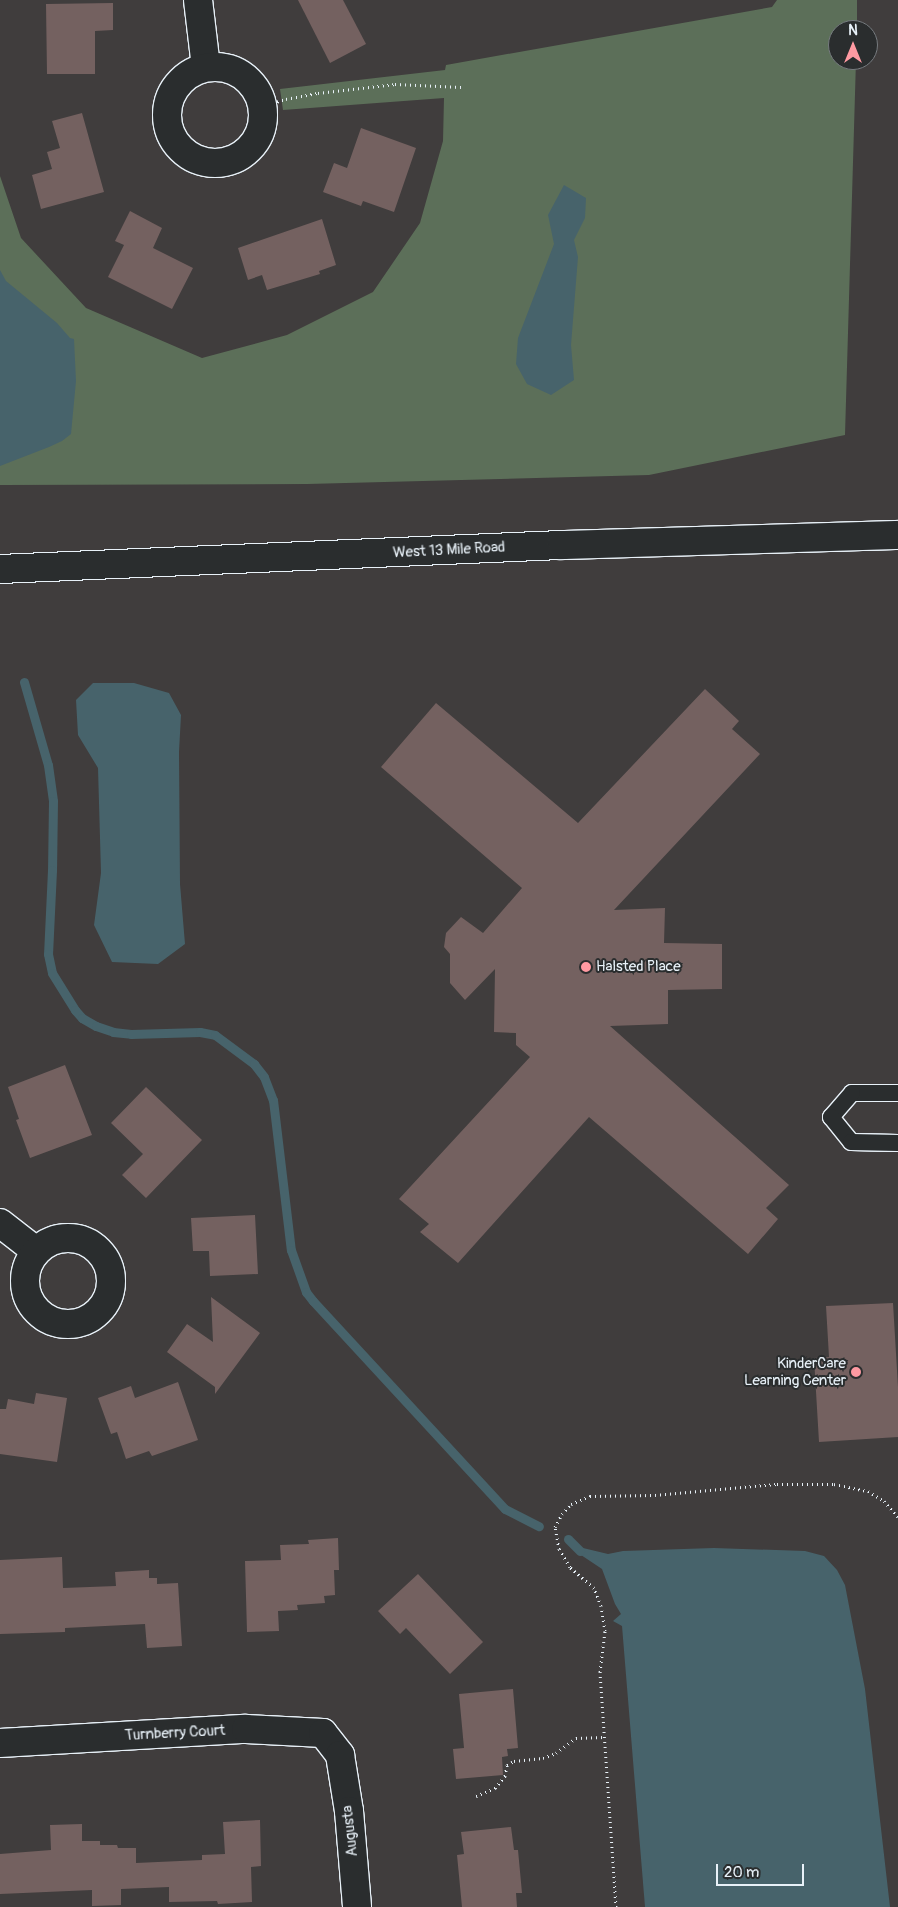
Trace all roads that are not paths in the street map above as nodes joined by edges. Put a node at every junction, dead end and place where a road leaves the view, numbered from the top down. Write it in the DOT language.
graph roads {
  1 [pos="198,0"];
  2 [pos="206,67"];
  3 [pos="898,535"];
  4 [pos="0,569"];
  5 [pos="898,1093"];
  6 [pos="898,1143"];
  7 [pos="0,1223"];
  8 [pos="36,1251"];
  9 [pos="0,1743"];
  10 [pos="340,1755"];
  11 [pos="357,1907"];
  1 -- 2 [label="street"];
  2 -- 2 [label="street"];
  3 -- 4 [label="street, West 13 Mile Road"];
  5 -- 6 [label="lane"];
  7 -- 8 [label="street"];
  9 -- 10 [label="street, Turnberry Court"];
  10 -- 11 [label="street, Augusta"];
}
